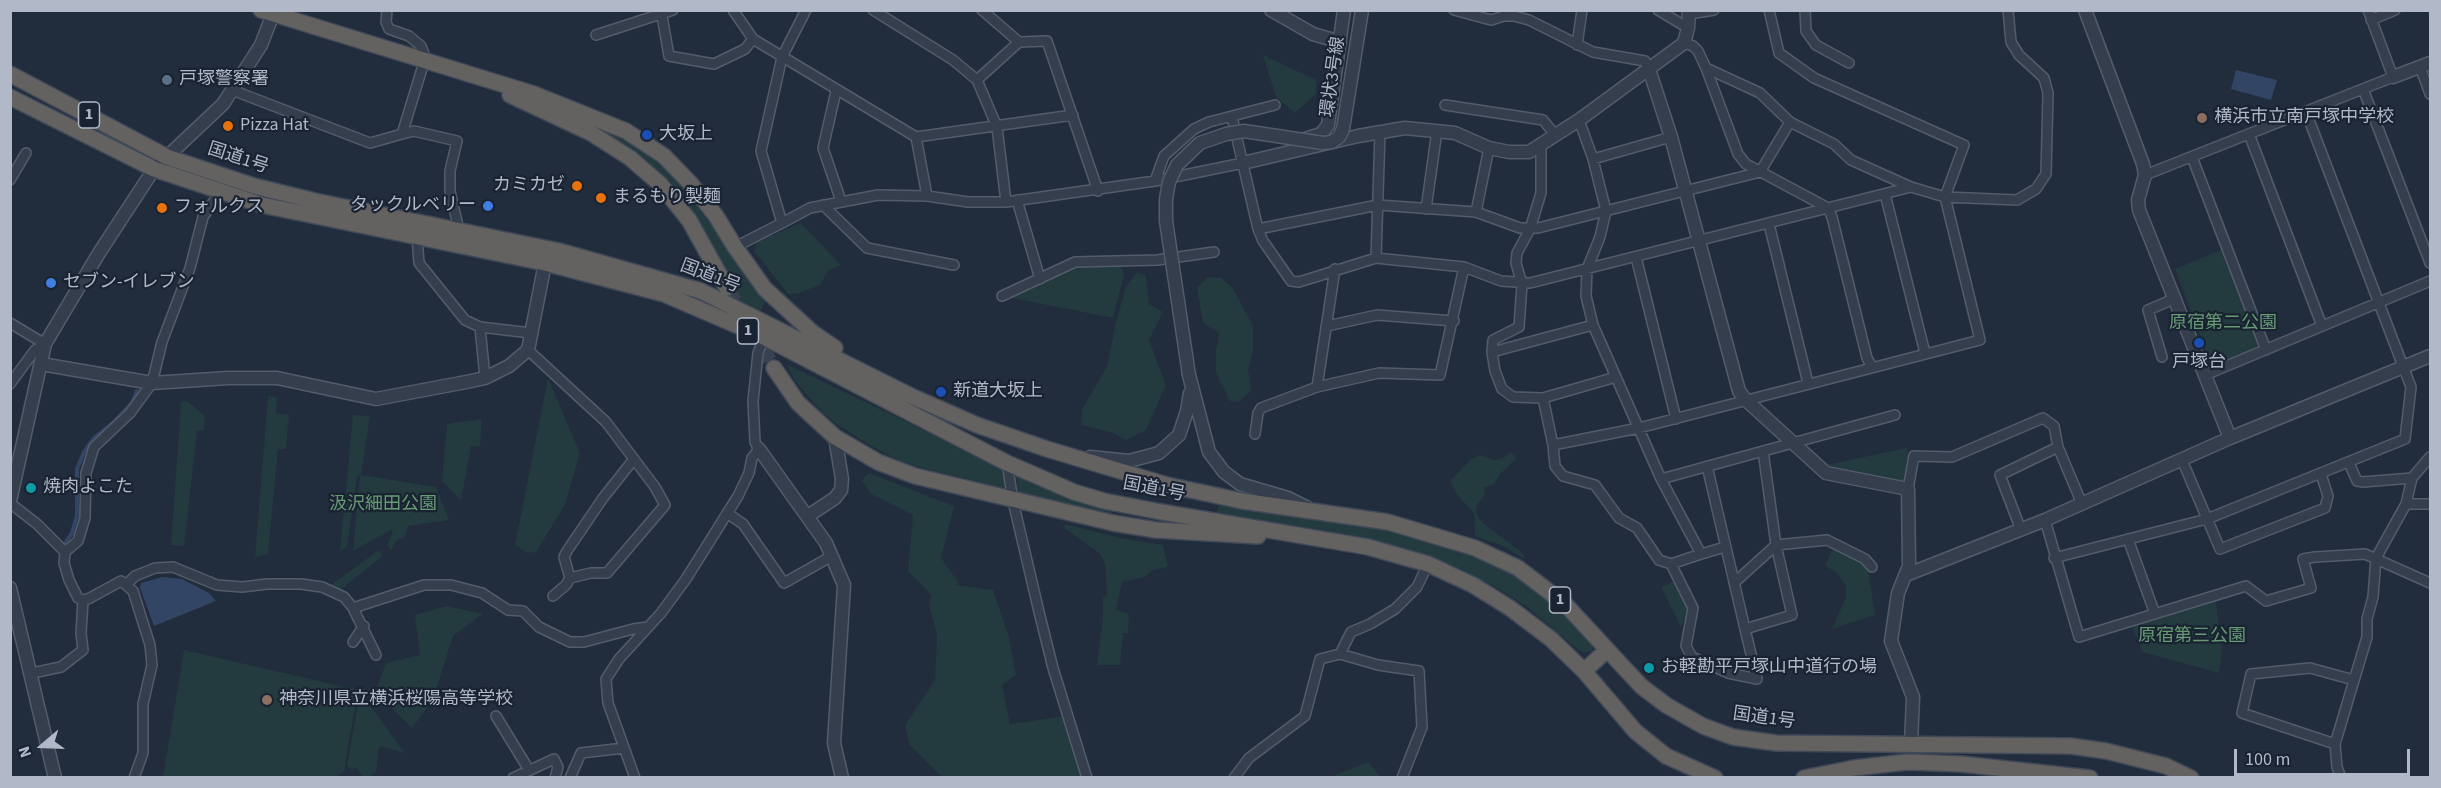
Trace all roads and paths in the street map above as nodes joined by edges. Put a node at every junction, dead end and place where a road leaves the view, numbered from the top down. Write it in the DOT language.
graph roads {
  1 [pos="387,10"];
  2 [pos="673,10"];
  3 [pos="733,10"];
  4 [pos="806,10"];
  5 [pos="873,10"];
  6 [pos="982,10"];
  7 [pos="1271,10"];
  8 [pos="1344,10"];
  9 [pos="1362,10"];
  10 [pos="1454,10"];
  11 [pos="1582,10"];
  12 [pos="1658,10"];
  13 [pos="1714,10"];
  14 [pos="1769,10"];
  15 [pos="1805,10"];
  16 [pos="2008,10"];
  17 [pos="2085,10"];
  18 [pos="2395,10"];
  19 [pos="267,12"];
  20 [pos="1689,12"];
  21 [pos="2370,15"];
  22 [pos="662,16"];
  23 [pos="1688,28"];
  24 [pos="596,35"];
  25 [pos="753,39"];
  26 [pos="1019,42"];
  27 [pos="1340,42"];
  28 [pos="1684,43"];
  29 [pos="1577,45"];
  30 [pos="782,57"];
  31 [pos="424,62"];
  32 [pos="1849,63"];
  33 [pos="2425,65"];
  34 [pos="1706,68"];
  35 [pos="1649,69"];
  36 [pos="10,74"];
  37 [pos="464,74"];
  38 [pos="2393,77"];
  39 [pos="977,80"];
  40 [pos="2363,89"];
  41 [pos="232,90"];
  42 [pos="836,91"];
  43 [pos="2430,94"];
  44 [pos="10,97"];
  45 [pos="1275,105"];
  46 [pos="1445,105"];
  47 [pos="2306,112"];
  48 [pos="1073,116"];
  49 [pos="1232,117"];
  50 [pos="1579,120"];
  51 [pos="1790,122"];
  52 [pos="997,127"];
  53 [pos="1437,131"];
  54 [pos="1380,132"];
  55 [pos="402,134"];
  56 [pos="2248,134"];
  57 [pos="1556,136"];
  58 [pos="916,137"];
  59 [pos="1671,137"];
  60 [pos="1302,140"];
  61 [pos="1541,146"];
  62 [pos="1489,148"];
  63 [pos="26,153"];
  64 [pos="2192,156"];
  65 [pos="167,157"];
  66 [pos="1593,159"];
  67 [pos="1243,163"];
  68 [pos="154,169"];
  69 [pos="1760,172"];
  70 [pos="2145,175"];
  71 [pos="10,180"];
  72 [pos="1155,181"];
  73 [pos="1911,187"];
  74 [pos="221,191"];
  75 [pos="1098,191"];
  76 [pos="1686,191"];
  77 [pos="1885,194"];
  78 [pos="927,196"];
  79 [pos="1945,197"];
  80 [pos="1017,200"];
  81 [pos="841,201"];
  82 [pos="1006,202"];
  83 [pos="824,205"];
  84 [pos="1378,205"];
  85 [pos="1828,208"];
  86 [pos="1425,209"];
  87 [pos="1606,211"];
  88 [pos="1476,212"];
  89 [pos="782,223"];
  90 [pos="1769,224"];
  91 [pos="1258,229"];
  92 [pos="1530,229"];
  93 [pos="459,230"];
  94 [pos="417,237"];
  95 [pos="1700,241"];
  96 [pos="735,247"];
  97 [pos="1214,252"];
  98 [pos="1636,257"];
  99 [pos="1377,258"];
  100 [pos="545,263"];
  101 [pos="2430,263"];
  102 [pos="954,264"];
  103 [pos="1464,267"];
  104 [pos="1587,268"];
  105 [pos="1335,269"];
  106 [pos="1040,279"];
  107 [pos="2430,281"];
  108 [pos="1522,284"];
  109 [pos="727,288"];
  110 [pos="1002,296"];
  111 [pos="2176,298"];
  112 [pos="2379,303"];
  113 [pos="1454,321"];
  114 [pos="10,323"];
  115 [pos="1327,326"];
  116 [pos="1593,326"];
  117 [pos="2322,326"];
  118 [pos="480,327"];
  119 [pos="531,333"];
  120 [pos="764,337"];
  121 [pos="45,344"];
  122 [pos="528,350"];
  123 [pos="2266,350"];
  124 [pos="1492,352"];
  125 [pos="1925,353"];
  126 [pos="2430,356"];
  127 [pos="2162,357"];
  128 [pos="41,364"];
  129 [pos="1872,367"];
  130 [pos="2404,367"];
  131 [pos="774,368"];
  132 [pos="2205,375"];
  133 [pos="1616,377"];
  134 [pos="485,378"];
  135 [pos="882,381"];
  136 [pos="1190,382"];
  137 [pos="152,383"];
  138 [pos="1808,383"];
  139 [pos="10,384"];
  140 [pos="1317,387"];
  141 [pos="1543,398"];
  142 [pos="1746,400"];
  143 [pos="1895,415"];
  144 [pos="1676,419"];
  145 [pos="1639,428"];
  146 [pos="1255,434"];
  147 [pos="835,436"];
  148 [pos="2230,438"];
  149 [pos="1793,442"];
  150 [pos="1553,445"];
  151 [pos="2058,447"];
  152 [pos="759,449"];
  153 [pos="1763,450"];
  154 [pos="1068,456"];
  155 [pos="2430,457"];
  156 [pos="634,459"];
  157 [pos="2182,460"];
  158 [pos="1007,463"];
  159 [pos="2349,463"];
  160 [pos="1707,466"];
  161 [pos="2321,474"];
  162 [pos="1661,478"];
  163 [pos="2412,478"];
  164 [pos="1908,489"];
  165 [pos="1012,501"];
  166 [pos="10,502"];
  167 [pos="2082,504"];
  168 [pos="2406,504"];
  169 [pos="2430,504"];
  170 [pos="1313,511"];
  171 [pos="727,513"];
  172 [pos="808,516"];
  173 [pos="2207,519"];
  174 [pos="2045,520"];
  175 [pos="2020,530"];
  176 [pos="1324,539"];
  177 [pos="2128,539"];
  178 [pos="1776,545"];
  179 [pos="1725,547"];
  180 [pos="65,552"];
  181 [pos="1701,554"];
  182 [pos="832,556"];
  183 [pos="2054,558"];
  184 [pos="2376,558"];
  185 [pos="1428,564"];
  186 [pos="1671,564"];
  187 [pos="1872,567"];
  188 [pos="1906,575"];
  189 [pos="570,578"];
  190 [pos="1734,583"];
  191 [pos="2430,583"];
  192 [pos="126,585"];
  193 [pos="10,588"];
  194 [pos="553,596"];
  195 [pos="83,600"];
  196 [pos="353,608"];
  197 [pos="2155,614"];
  198 [pos="364,626"];
  199 [pos="648,627"];
  200 [pos="1745,629"];
  201 [pos="353,642"];
  202 [pos="1606,651"];
  203 [pos="376,654"];
  204 [pos="1340,654"];
  205 [pos="1584,671"];
  206 [pos="32,673"];
  207 [pos="2354,680"];
  208 [pos="496,717"];
  209 [pos="1911,744"];
  210 [pos="2336,744"];
  211 [pos="624,748"];
  212 [pos="529,770"];
  213 [pos="1980,772"];
  214 [pos="2340,775"];
  215 [pos="55,777"];
  216 [pos="134,777"];
  217 [pos="513,777"];
  218 [pos="555,777"];
  219 [pos="570,777"];
  220 [pos="635,777"];
  221 [pos="842,777"];
  222 [pos="1087,777"];
  223 [pos="1234,777"];
  224 [pos="1402,777"];
  225 [pos="1715,777"];
  226 [pos="1804,777"];
  227 [pos="2090,777"];
  228 [pos="2191,777"];
  1 -- 31 [label="street"];
  2 -- 22 [label="street"];
  3 -- 25 [label="street"];
  4 -- 30 [label="street"];
  5 -- 39 [label="street"];
  6 -- 26 [label="street"];
  7 -- 27 [label="street"];
  8 -- 27 [label="street, 環状3号線"];
  9 -- 60 [label="street, 環状3号線, bridge"];
  10 -- 29 [label="street"];
  11 -- 29 [label="street"];
  12 -- 23 [label="street"];
  13 -- 20 [label="street"];
  14 -- 79 [label="street"];
  15 -- 32 [label="street"];
  16 -- 79 [label="street"];
  17 -- 70 [label="street"];
  18 -- 21 [label="street"];
  19 -- 31 [label="highway, 国道1号 / 1"];
  19 -- 41 [label="street"];
  20 -- 23 [label="street"];
  21 -- 38 [label="street"];
  22 -- 24 [label="street"];
  22 -- 25 [label="street"];
  23 -- 28 [label="street"];
  25 -- 30 [label="street"];
  26 -- 39 [label="street"];
  26 -- 48 [label="street"];
  27 -- 60 [label="street, 環状3号線"];
  28 -- 34 [label="street"];
  28 -- 35 [label="street"];
  29 -- 35 [label="street"];
  30 -- 42 [label="street"];
  30 -- 89 [label="street"];
  31 -- 37 [label="highway, 国道1号 / 1"];
  31 -- 55 [label="street"];
  33 -- 38 [label="street"];
  33 -- 43 [label="street"];
  34 -- 51 [label="street"];
  34 -- 69 [label="street"];
  35 -- 50 [label="street"];
  35 -- 59 [label="street"];
  36 -- 65 [label="highway, 国道1号 / 1"];
  37 -- 96 [label="highway, 国道1号 / 1"];
  37 -- 109 [label="highway, 国道1号 / 1"];
  38 -- 40 [label="street"];
  39 -- 52 [label="street"];
  40 -- 47 [label="street"];
  40 -- 101 [label="street"];
  41 -- 55 [label="street"];
  41 -- 65 [label="street"];
  42 -- 58 [label="street"];
  42 -- 81 [label="street"];
  44 -- 68 [label="highway, 国道1号 / 1"];
  45 -- 49 [label="street"];
  46 -- 57 [label="street"];
  47 -- 56 [label="street"];
  47 -- 112 [label="street"];
  48 -- 52 [label="street"];
  48 -- 75 [label="street"];
  49 -- 67 [label="street"];
  49 -- 72 [label="street"];
  50 -- 57 [label="street"];
  50 -- 66 [label="street"];
  51 -- 69 [label="street"];
  51 -- 73 [label="street"];
  52 -- 58 [label="street"];
  52 -- 82 [label="street"];
  53 -- 54 [label="street"];
  53 -- 62 [label="street"];
  53 -- 86 [label="street"];
  54 -- 67 [label="street"];
  54 -- 84 [label="street"];
  55 -- 93 [label="street"];
  56 -- 64 [label="street"];
  56 -- 117 [label="street"];
  57 -- 61 [label="street"];
  58 -- 78 [label="street"];
  59 -- 66 [label="street"];
  59 -- 76 [label="street"];
  60 -- 136 [label="street, bridge"];
  61 -- 62 [label="street"];
  61 -- 92 [label="street"];
  62 -- 88 [label="street"];
  63 -- 71 [label="street"];
  64 -- 70 [label="street"];
  64 -- 123 [label="street"];
  65 -- 68 [label="street"];
  65 -- 93 [label="highway, 国道1号 / 1"];
  66 -- 87 [label="street"];
  67 -- 72 [label="street"];
  67 -- 91 [label="street"];
  68 -- 74 [label="highway, 国道1号 / 1"];
  68 -- 121 [label="street"];
  69 -- 76 [label="street"];
  69 -- 85 [label="street"];
  70 -- 111 [label="street"];
  72 -- 75 [label="street"];
  73 -- 77 [label="street"];
  73 -- 79 [label="street"];
  74 -- 94 [label="highway, 国道1号 / 1"];
  74 -- 137 [label="street"];
  75 -- 80 [label="street"];
  76 -- 87 [label="street"];
  76 -- 95 [label="street"];
  77 -- 85 [label="street"];
  77 -- 125 [label="street"];
  78 -- 81 [label="street"];
  78 -- 82 [label="street"];
  79 -- 125 [label="street"];
  80 -- 82 [label="street"];
  80 -- 106 [label="street"];
  81 -- 83 [label="street"];
  83 -- 89 [label="street"];
  83 -- 102 [label="street"];
  84 -- 86 [label="street"];
  84 -- 91 [label="street"];
  84 -- 99 [label="street"];
  85 -- 90 [label="street"];
  85 -- 129 [label="street"];
  86 -- 88 [label="street"];
  87 -- 92 [label="street"];
  87 -- 104 [label="street"];
  88 -- 92 [label="street"];
  89 -- 96 [label="street"];
  90 -- 95 [label="street"];
  90 -- 138 [label="street"];
  91 -- 105 [label="street"];
  92 -- 108 [label="street"];
  93 -- 135 [label="highway, 国道1号 / 1"];
  94 -- 100 [label="highway, 国道1号 / 1"];
  94 -- 118 [label="street"];
  95 -- 98 [label="street"];
  95 -- 142 [label="street"];
  96 -- 135 [label="highway, 国道1号 / 1"];
  97 -- 106 [label="street"];
  98 -- 104 [label="street"];
  98 -- 144 [label="street"];
  99 -- 103 [label="street"];
  99 -- 105 [label="street"];
  100 -- 119 [label="street"];
  100 -- 120 [label="highway, 国道1号 / 1"];
  103 -- 108 [label="street"];
  103 -- 113 [label="street"];
  104 -- 108 [label="street"];
  104 -- 116 [label="street"];
  105 -- 115 [label="street"];
  106 -- 110 [label="street"];
  107 -- 112 [label="street"];
  108 -- 124 [label="street"];
  111 -- 127 [label="street"];
  111 -- 132 [label="street"];
  112 -- 117 [label="street"];
  112 -- 130 [label="street"];
  113 -- 115 [label="street"];
  113 -- 140 [label="street"];
  114 -- 121 [label="street"];
  115 -- 140 [label="street"];
  116 -- 124 [label="street"];
  116 -- 133 [label="street"];
  117 -- 123 [label="street"];
  118 -- 119 [label="street"];
  118 -- 134 [label="street"];
  119 -- 122 [label="street"];
  120 -- 152 [label="street"];
  120 -- 158 [label="highway, 国道1号 / 1"];
  121 -- 128 [label="street"];
  121 -- 139 [label="street"];
  122 -- 134 [label="street"];
  122 -- 156 [label="street"];
  123 -- 132 [label="street"];
  124 -- 141 [label="street"];
  125 -- 129 [label="street"];
  126 -- 130 [label="street"];
  128 -- 137 [label="street"];
  128 -- 166 [label="street"];
  129 -- 138 [label="street"];
  130 -- 148 [label="street"];
  130 -- 159 [label="street"];
  131 -- 147 [label="highway, 国道1号 / 1"];
  132 -- 148 [label="street"];
  133 -- 141 [label="street"];
  133 -- 145 [label="street"];
  134 -- 137 [label="street"];
  135 -- 154 [label="highway, 国道1号 / 1"];
  136 -- 154 [label="street"];
  136 -- 170 [label="street"];
  137 -- 180 [label="street"];
  138 -- 142 [label="street"];
  140 -- 146 [label="street"];
  141 -- 150 [label="street"];
  142 -- 144 [label="street"];
  142 -- 149 [label="street"];
  143 -- 149 [label="street"];
  144 -- 145 [label="street"];
  145 -- 150 [label="street"];
  145 -- 162 [label="street"];
  147 -- 165 [label="highway, 国道1号 / 1"];
  147 -- 172 [label="street"];
  148 -- 157 [label="street"];
  149 -- 153 [label="street"];
  149 -- 164 [label="street"];
  150 -- 186 [label="street"];
  151 -- 164 [label="street"];
  151 -- 167 [label="street"];
  151 -- 175 [label="street"];
  152 -- 171 [label="street"];
  152 -- 172 [label="street"];
  153 -- 160 [label="street"];
  153 -- 178 [label="street"];
  154 -- 170 [label="highway, 国道1号 / 1"];
  155 -- 163 [label="street"];
  156 -- 189 [label="street"];
  156 -- 189 [label="street"];
  157 -- 167 [label="street"];
  157 -- 173 [label="street"];
  158 -- 165 [label="street"];
  158 -- 176 [label="highway, 国道1号 / 1"];
  159 -- 161 [label="street"];
  159 -- 163 [label="street"];
  160 -- 162 [label="street"];
  160 -- 179 [label="street"];
  161 -- 173 [label="street"];
  161 -- 173 [label="street"];
  162 -- 181 [label="street"];
  163 -- 168 [label="street"];
  164 -- 188 [label="street"];
  165 -- 176 [label="highway, 国道1号 / 1"];
  165 -- 222 [label="street"];
  166 -- 180 [label="street"];
  167 -- 174 [label="street"];
  168 -- 169 [label="street"];
  168 -- 184 [label="street"];
  170 -- 202 [label="highway, 国道1号 / 1"];
  171 -- 182 [label="street"];
  171 -- 199 [label="street"];
  172 -- 182 [label="street"];
  173 -- 177 [label="street"];
  174 -- 175 [label="street"];
  174 -- 183 [label="street"];
  175 -- 188 [label="street"];
  176 -- 185 [label="highway, 国道1号 / 1"];
  177 -- 183 [label="street"];
  177 -- 197 [label="street"];
  178 -- 187 [label="street"];
  178 -- 190 [label="street"];
  178 -- 200 [label="street"];
  179 -- 181 [label="street"];
  179 -- 190 [label="street"];
  180 -- 195 [label="street"];
  181 -- 186 [label="street"];
  182 -- 221 [label="street"];
  183 -- 197 [label="street"];
  184 -- 191 [label="street"];
  184 -- 197 [label="street"];
  184 -- 207 [label="street"];
  185 -- 204 [label="street"];
  185 -- 205 [label="highway, 国道1号 / 1"];
  186 -- 200 [label="street"];
  188 -- 209 [label="street"];
  189 -- 194 [label="street"];
  190 -- 200 [label="street"];
  192 -- 195 [label="street"];
  192 -- 196 [label="street"];
  192 -- 216 [label="street"];
  193 -- 206 [label="street"];
  195 -- 206 [label="street"];
  196 -- 198 [label="street"];
  196 -- 199 [label="street"];
  198 -- 201 [label="street"];
  198 -- 203 [label="street"];
  199 -- 211 [label="street"];
  202 -- 205 [label="highway"];
  202 -- 209 [label="highway, 国道1号 / 1"];
  204 -- 223 [label="street"];
  204 -- 224 [label="street"];
  205 -- 225 [label="highway, 国道1号 / 1"];
  206 -- 215 [label="street"];
  207 -- 210 [label="street"];
  207 -- 210 [label="street"];
  208 -- 212 [label="street"];
  209 -- 228 [label="highway, 国道1号 / 1"];
  210 -- 214 [label="street"];
  211 -- 219 [label="street"];
  211 -- 220 [label="street"];
  212 -- 217 [label="street"];
  212 -- 218 [label="street"];
  213 -- 226 [label="highway"];
  213 -- 227 [label="highway"];
}
